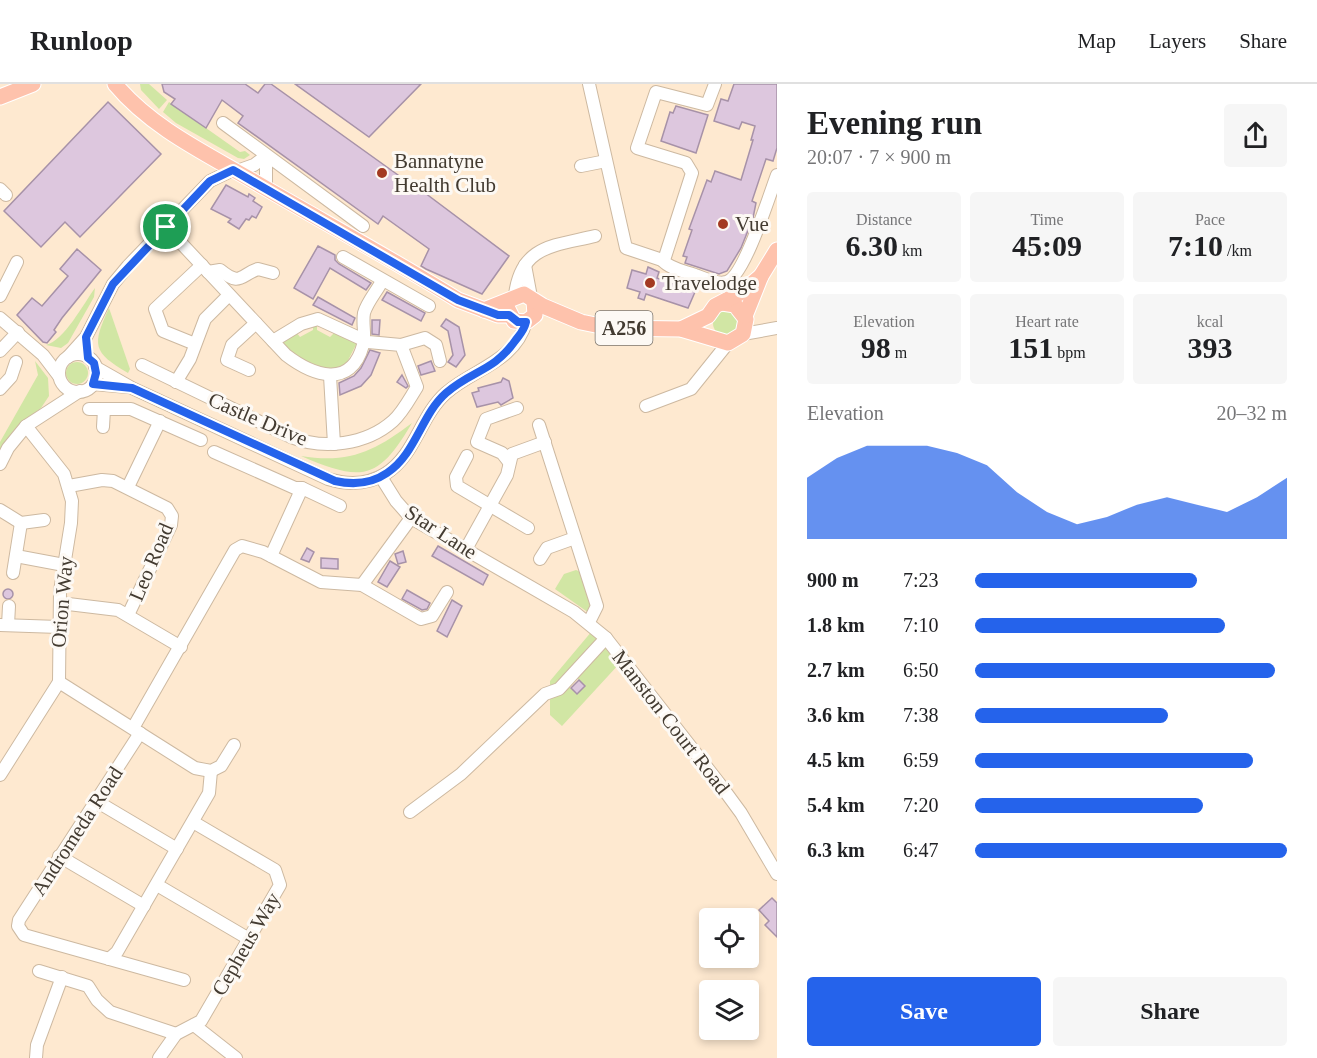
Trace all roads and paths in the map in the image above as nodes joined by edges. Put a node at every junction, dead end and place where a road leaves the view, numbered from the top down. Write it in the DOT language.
graph roads {
  1 [pos="33,84"];
  2 [pos="115,84"];
  3 [pos="132,84"];
  4 [pos="589,84"];
  5 [pos="716,84"];
  6 [pos="0,97"];
  7 [pos="144,113"];
  8 [pos="223,123"];
  9 [pos="266,156"];
  10 [pos="216,160"];
  11 [pos="606,161"];
  12 [pos="581,166"];
  13 [pos="235,170"];
  14 [pos="777,175"];
  15 [pos="210,181"];
  16 [pos="266,189"];
  17 [pos="363,226"];
  18 [pos="166,227"];
  19 [pos="595,236"];
  20 [pos="777,250"];
  21 [pos="343,257"];
  22 [pos="662,260"];
  23 [pos="17,262"];
  24 [pos="525,265"];
  25 [pos="205,269"];
  26 [pos="273,273"];
  27 [pos="761,276"];
  28 [pos="382,281"];
  29 [pos="229,295"];
  30 [pos="0,296"];
  31 [pos="513,297"];
  32 [pos="533,299"];
  33 [pos="722,303"];
  34 [pos="429,306"];
  35 [pos="484,310"];
  36 [pos="708,316"];
  37 [pos="569,317"];
  38 [pos="746,317"];
  39 [pos="0,318"];
  40 [pos="519,318"];
  41 [pos="256,323"];
  42 [pos="777,327"];
  43 [pos="681,329"];
  44 [pos="18,332"];
  45 [pos="743,334"];
  46 [pos="86,337"];
  47 [pos="713,338"];
  48 [pos="363,339"];
  49 [pos="273,341"];
  50 [pos="728,343"];
  51 [pos="195,344"];
  52 [pos="401,345"];
  53 [pos="0,351"];
  54 [pos="43,355"];
  55 [pos="67,358"];
  56 [pos="440,361"];
  57 [pos="16,362"];
  58 [pos="92,362"];
  59 [pos="142,365"];
  60 [pos="249,370"];
  61 [pos="330,376"];
  62 [pos="60,378"];
  63 [pos="176,382"];
  64 [pos="93,384"];
  65 [pos="132,388"];
  66 [pos="0,389"];
  67 [pos="80,391"];
  68 [pos="646,406"];
  69 [pos="517,408"];
  70 [pos="89,409"];
  71 [pos="104,409"];
  72 [pos="48,410"];
  73 [pos="160,421"];
  74 [pos="539,425"];
  75 [pos="26,426"];
  76 [pos="103,427"];
  77 [pos="201,440"];
  78 [pos="545,442"];
  79 [pos="334,444"];
  80 [pos="214,452"];
  81 [pos="467,456"];
  82 [pos="509,462"];
  83 [pos="0,464"];
  84 [pos="381,477"];
  85 [pos="69,486"];
  86 [pos="128,487"];
  87 [pos="302,488"];
  88 [pos="340,506"];
  89 [pos="489,507"];
  90 [pos="0,510"];
  91 [pos="411,518"];
  92 [pos="44,520"];
  93 [pos="21,523"];
  94 [pos="528,528"];
  95 [pos="575,538"];
  96 [pos="466,549"];
  97 [pos="16,556"];
  98 [pos="271,556"];
  99 [pos="540,559"];
  100 [pos="64,565"];
  101 [pos="13,573"];
  102 [pos="362,585"];
  103 [pos="447,592"];
  104 [pos="60,603"];
  105 [pos="9,606"];
  106 [pos="128,615"];
  107 [pos="589,622"];
  108 [pos="4,625"];
  109 [pos="59,627"];
  110 [pos="606,638"];
  111 [pos="181,646"];
  112 [pos="59,682"];
  113 [pos="136,731"];
  114 [pos="234,745"];
  115 [pos="211,771"];
  116 [pos="0,775"];
  117 [pos="96,801"];
  118 [pos="410,812"];
  119 [pos="193,822"];
  120 [pos="177,849"];
  121 [pos="59,856"];
  122 [pos="777,874"];
  123 [pos="157,885"];
  124 [pos="144,906"];
  125 [pos="249,939"];
  126 [pos="109,959"];
  127 [pos="39,970"];
  128 [pos="62,977"];
  129 [pos="184,980"];
  130 [pos="198,1023"];
  131 [pos="176,1034"];
  132 [pos="36,1058"];
  133 [pos="159,1058"];
  134 [pos="236,1058"];
  1 -- 6 [label="main road"];
  2 -- 7 [label="main road, A256"];
  3 -- 7 [label="main road"];
  4 -- 11 [label="street"];
  5 -- 22 [label="street"];
  7 -- 10 [label="main road, A256"];
  8 -- 9 [label="street"];
  9 -- 13 [label="street"];
  9 -- 16 [label="street"];
  9 -- 17 [label="street"];
  10 -- 13 [label="main road, A256"];
  10 -- 15 [label="street"];
  11 -- 12 [label="street"];
  11 -- 22 [label="street"];
  13 -- 15 [label="street"];
  13 -- 16 [label="main road, A256"];
  14 -- 22 [label="street"];
  15 -- 18 [label="street"];
  16 -- 35 [label="main road, A256"];
  18 -- 25 [label="street"];
  18 -- 46 [label="street"];
  19 -- 24 [label="street"];
  20 -- 27 [label="main road"];
  21 -- 28 [label="street"];
  23 -- 30 [label="street"];
  24 -- 31 [label="street"];
  24 -- 32 [label="street"];
  25 -- 26 [label="street"];
  25 -- 29 [label="street"];
  25 -- 51 [label="street"];
  27 -- 33 [label="main road"];
  27 -- 38 [label="main road"];
  28 -- 34 [label="street"];
  28 -- 48 [label="street"];
  29 -- 41 [label="street"];
  29 -- 51 [label="street"];
  31 -- 32 [label="main road, A256"];
  31 -- 35 [label="main road"];
  31 -- 40 [label="main road"];
  32 -- 37 [label="main road, A256"];
  32 -- 40 [label="main road"];
  33 -- 36 [label="main road"];
  33 -- 38 [label="main road"];
  35 -- 40 [label="main road, A256"];
  36 -- 43 [label="main road, A256"];
  36 -- 47 [label="main road"];
  37 -- 40 [label="main road, A256"];
  37 -- 43 [label="main road, A256"];
  38 -- 42 [label="street"];
  38 -- 45 [label="main road"];
  39 -- 44 [label="street"];
  40 -- 84 [label="street"];
  41 -- 49 [label="street"];
  41 -- 60 [label="street"];
  42 -- 45 [label="street"];
  43 -- 47 [label="main road, A256"];
  44 -- 53 [label="street"];
  44 -- 54 [label="street"];
  45 -- 50 [label="main road"];
  46 -- 55 [label="street"];
  46 -- 58 [label="street"];
  47 -- 50 [label="main road"];
  48 -- 49 [label="street"];
  48 -- 52 [label="street"];
  48 -- 61 [label="street"];
  49 -- 61 [label="street"];
  50 -- 68 [label="street"];
  51 -- 63 [label="street"];
  52 -- 56 [label="street"];
  52 -- 79 [label="street, Castle Drive"];
  54 -- 55 [label="street"];
  54 -- 62 [label="street"];
  55 -- 58 [label="street"];
  55 -- 62 [label="street"];
  57 -- 66 [label="street"];
  58 -- 64 [label="street"];
  58 -- 65 [label="street"];
  59 -- 63 [label="street, Castle Drive"];
  61 -- 79 [label="street"];
  62 -- 67 [label="street"];
  62 -- 72 [label="street"];
  63 -- 79 [label="street, Castle Drive"];
  64 -- 65 [label="street"];
  64 -- 67 [label="street"];
  65 -- 84 [label="street"];
  67 -- 72 [label="street"];
  69 -- 82 [label="street"];
  70 -- 71 [label="street"];
  71 -- 73 [label="street"];
  71 -- 76 [label="street"];
  72 -- 75 [label="street"];
  73 -- 77 [label="street"];
  73 -- 86 [label="street"];
  74 -- 78 [label="street"];
  75 -- 83 [label="street"];
  75 -- 85 [label="street, Orion Way"];
  78 -- 82 [label="street"];
  78 -- 95 [label="street"];
  80 -- 87 [label="street"];
  81 -- 89 [label="street"];
  82 -- 89 [label="street"];
  84 -- 91 [label="street, Star Lane"];
  85 -- 86 [label="street, Leo Road"];
  85 -- 100 [label="street, Orion Way"];
  86 -- 106 [label="street, Leo Road"];
  87 -- 88 [label="street"];
  87 -- 98 [label="street"];
  89 -- 94 [label="street"];
  89 -- 96 [label="street"];
  90 -- 93 [label="street"];
  91 -- 96 [label="street, Star Lane"];
  91 -- 102 [label="street"];
  92 -- 93 [label="street"];
  93 -- 97 [label="street"];
  95 -- 99 [label="street"];
  95 -- 107 [label="street"];
  96 -- 107 [label="street, Star Lane"];
  97 -- 100 [label="street"];
  97 -- 101 [label="street"];
  98 -- 102 [label="street"];
  98 -- 111 [label="street, Andromeda Road"];
  100 -- 104 [label="street, Orion Way"];
  102 -- 103 [label="street"];
  104 -- 106 [label="street"];
  104 -- 109 [label="street, Orion Way"];
  105 -- 108 [label="street"];
  106 -- 111 [label="street"];
  107 -- 110 [label="street, Manston Court Road"];
  108 -- 109 [label="street"];
  109 -- 112 [label="street, Orion Way"];
  110 -- 118 [label="street"];
  110 -- 122 [label="street, Manston Court Road"];
  111 -- 113 [label="street, Andromeda Road"];
  112 -- 113 [label="street"];
  112 -- 116 [label="street"];
  113 -- 115 [label="street"];
  113 -- 117 [label="street, Andromeda Road"];
  114 -- 115 [label="street"];
  115 -- 119 [label="street"];
  117 -- 120 [label="street"];
  117 -- 121 [label="street, Andromeda Road"];
  119 -- 120 [label="street"];
  119 -- 125 [label="street, Cepheus Way"];
  120 -- 123 [label="street"];
  121 -- 124 [label="street"];
  121 -- 126 [label="street, Andromeda Road"];
  123 -- 124 [label="street"];
  123 -- 125 [label="street"];
  124 -- 126 [label="street"];
  125 -- 130 [label="street, Cepheus Way"];
  126 -- 129 [label="street"];
  127 -- 128 [label="street"];
  128 -- 131 [label="street"];
  128 -- 132 [label="street"];
  130 -- 131 [label="street"];
  130 -- 134 [label="street"];
  131 -- 133 [label="street"];
}
